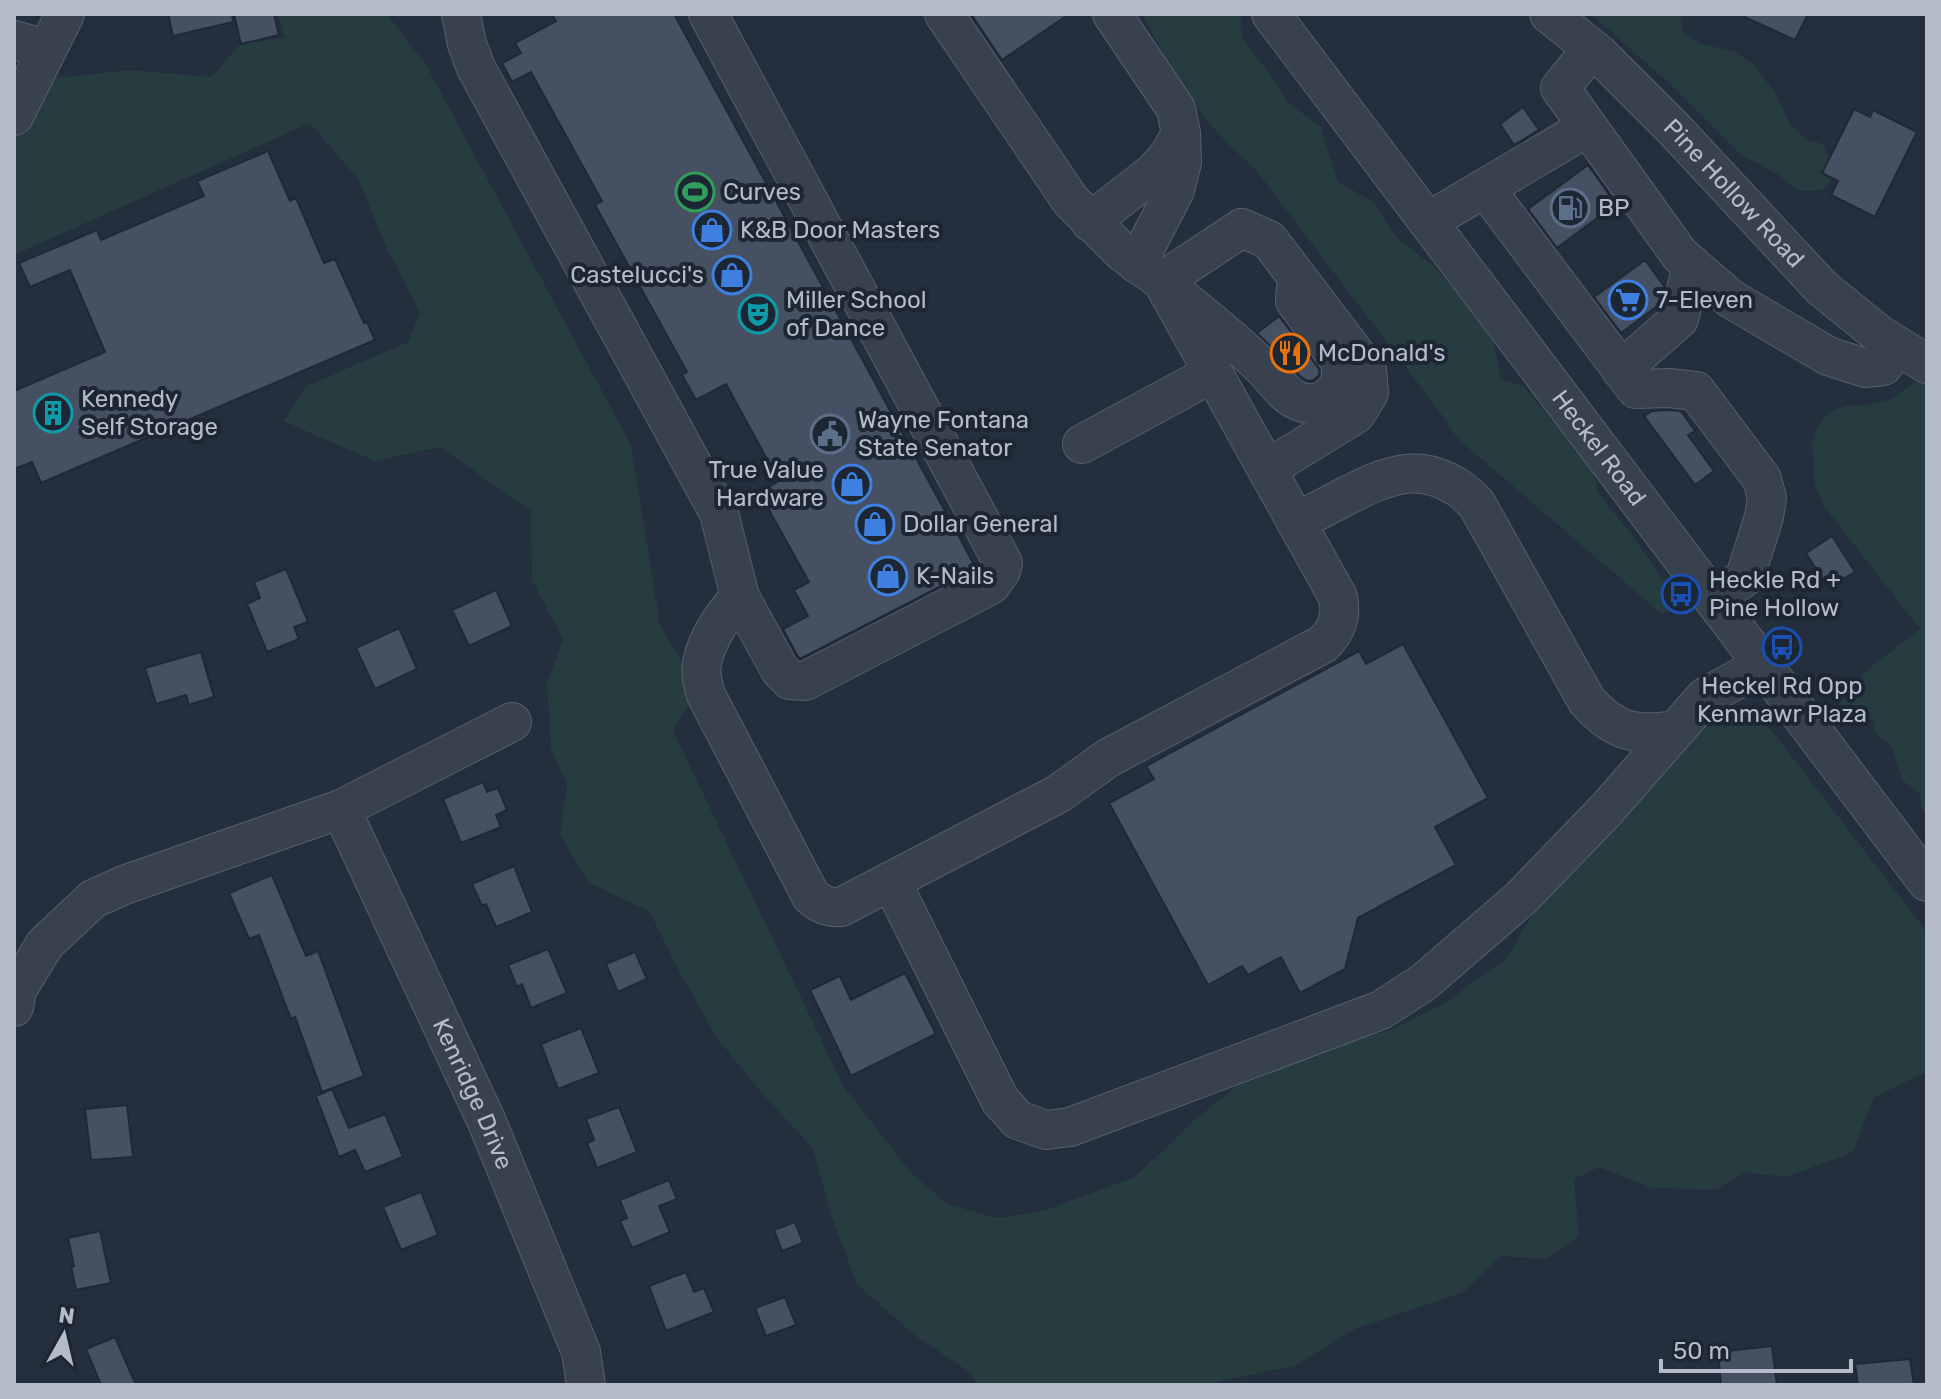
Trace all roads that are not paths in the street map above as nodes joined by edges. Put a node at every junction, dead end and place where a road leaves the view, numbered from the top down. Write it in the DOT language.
graph roads {
  1 [pos="65,14"];
  2 [pos="461,14"];
  3 [pos="708,14"];
  4 [pos="944,14"];
  5 [pos="1112,14"];
  6 [pos="1271,14"];
  7 [pos="1549,14"];
  8 [pos="31,45"];
  9 [pos="1592,49"];
  10 [pos="14,116"];
  11 [pos="1588,127"];
  12 [pos="1181,134"];
  13 [pos="1485,188"];
  14 [pos="1429,221"];
  15 [pos="1090,222"];
  16 [pos="1692,265"];
  17 [pos="1149,272"];
  18 [pos="1297,277"];
  19 [pos="1912,355"];
  20 [pos="1621,370"];
  21 [pos="1213,373"];
  22 [pos="1082,444"];
  23 [pos="1267,469"];
  24 [pos="1296,522"];
  25 [pos="740,597"];
  26 [pos="1714,600"];
  27 [pos="1763,665"];
  28 [pos="512,722"];
  29 [pos="1676,730"];
  30 [pos="341,809"];
  31 [pos="891,881"];
  32 [pos="1927,882"];
  33 [pos="14,1007"];
  34 [pos="586,1385"];
  1 -- 8 [label="street"];
  2 -- 25 [label="street"];
  3 -- 25 [label="street"];
  4 -- 15 [label="street"];
  5 -- 12 [label="street"];
  6 -- 14 [label="street, Heckel Road"];
  7 -- 9 [label="street, Pine Hollow Road"];
  8 -- 10 [label="street"];
  9 -- 11 [label="street"];
  9 -- 19 [label="street, Pine Hollow Road"];
  11 -- 13 [label="street"];
  11 -- 16 [label="street"];
  12 -- 15 [label="street"];
  12 -- 17 [label="street"];
  13 -- 14 [label="street"];
  13 -- 20 [label="street"];
  14 -- 26 [label="street, Heckel Road"];
  15 -- 17 [label="street"];
  16 -- 19 [label="street"];
  16 -- 20 [label="street"];
  17 -- 18 [label="street"];
  17 -- 18 [label="street"];
  17 -- 21 [label="street"];
  18 -- 23 [label="street"];
  20 -- 26 [label="street"];
  21 -- 22 [label="street"];
  21 -- 23 [label="street"];
  23 -- 24 [label="street"];
  24 -- 29 [label="street"];
  24 -- 31 [label="street"];
  25 -- 31 [label="street"];
  26 -- 27 [label="street, Heckel Road"];
  27 -- 29 [label="street"];
  27 -- 32 [label="street, Heckel Road"];
  28 -- 30 [label="street"];
  29 -- 31 [label="street"];
  30 -- 33 [label="street"];
  30 -- 34 [label="street, Kenridge Drive"];
}
